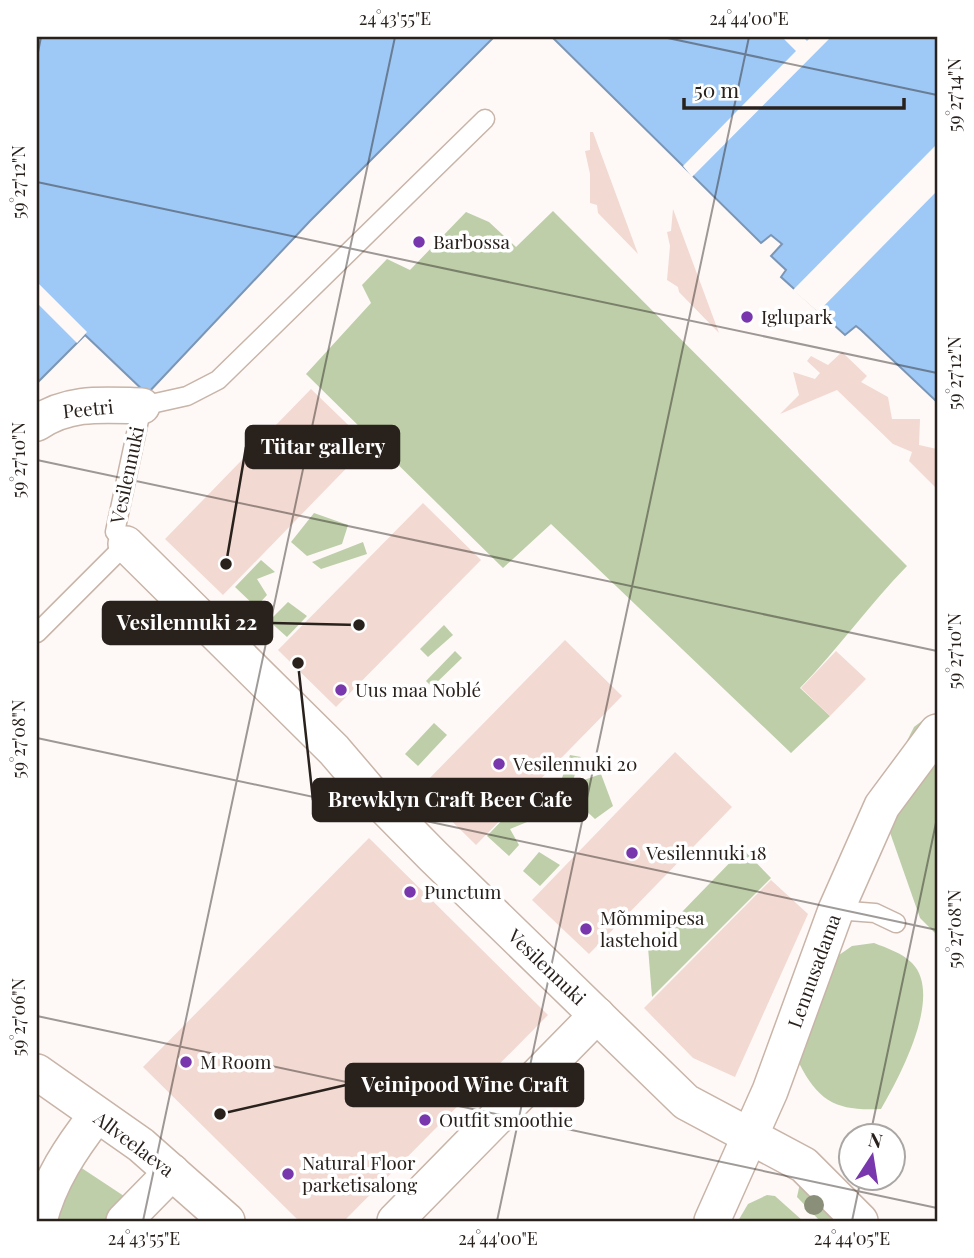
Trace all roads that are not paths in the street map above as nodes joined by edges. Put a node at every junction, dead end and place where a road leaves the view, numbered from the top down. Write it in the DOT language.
graph roads {
  1 [pos="485,119"];
  2 [pos="142,406"];
  3 [pos="37,423"];
  4 [pos="126,544"];
  5 [pos="37,633"];
  6 [pos="937,732"];
  7 [pos="836,910"];
  8 [pos="896,923"];
  9 [pos="597,1015"];
  10 [pos="37,1072"];
  11 [pos="96,1116"];
  12 [pos="750,1133"];
  13 [pos="172,1172"];
  14 [pos="39,1221"];
  15 [pos="124,1221"];
  16 [pos="227,1221"];
  17 [pos="395,1221"];
  18 [pos="712,1221"];
  19 [pos="860,1221"];
  1 -- 2 [label="lane"];
  2 -- 3 [label="street, Peetri"];
  2 -- 4 [label="lane, Vesilennuki"];
  4 -- 5 [label="lane"];
  4 -- 9 [label="street, Vesilennuki"];
  6 -- 7 [label="street, Lennusadama"];
  7 -- 8 [label="lane"];
  7 -- 12 [label="street, Lennusadama"];
  9 -- 12 [label="street, Vesilennuki"];
  9 -- 17 [label="street"];
  10 -- 11 [label="street, Allveelaeva"];
  11 -- 13 [label="street, Allveelaeva"];
  11 -- 14 [label="street"];
  12 -- 18 [label="street, Lennusadama"];
  12 -- 19 [label="street, Vesilennuki"];
  13 -- 15 [label="street"];
  13 -- 16 [label="street, Allveelaeva"];
}
